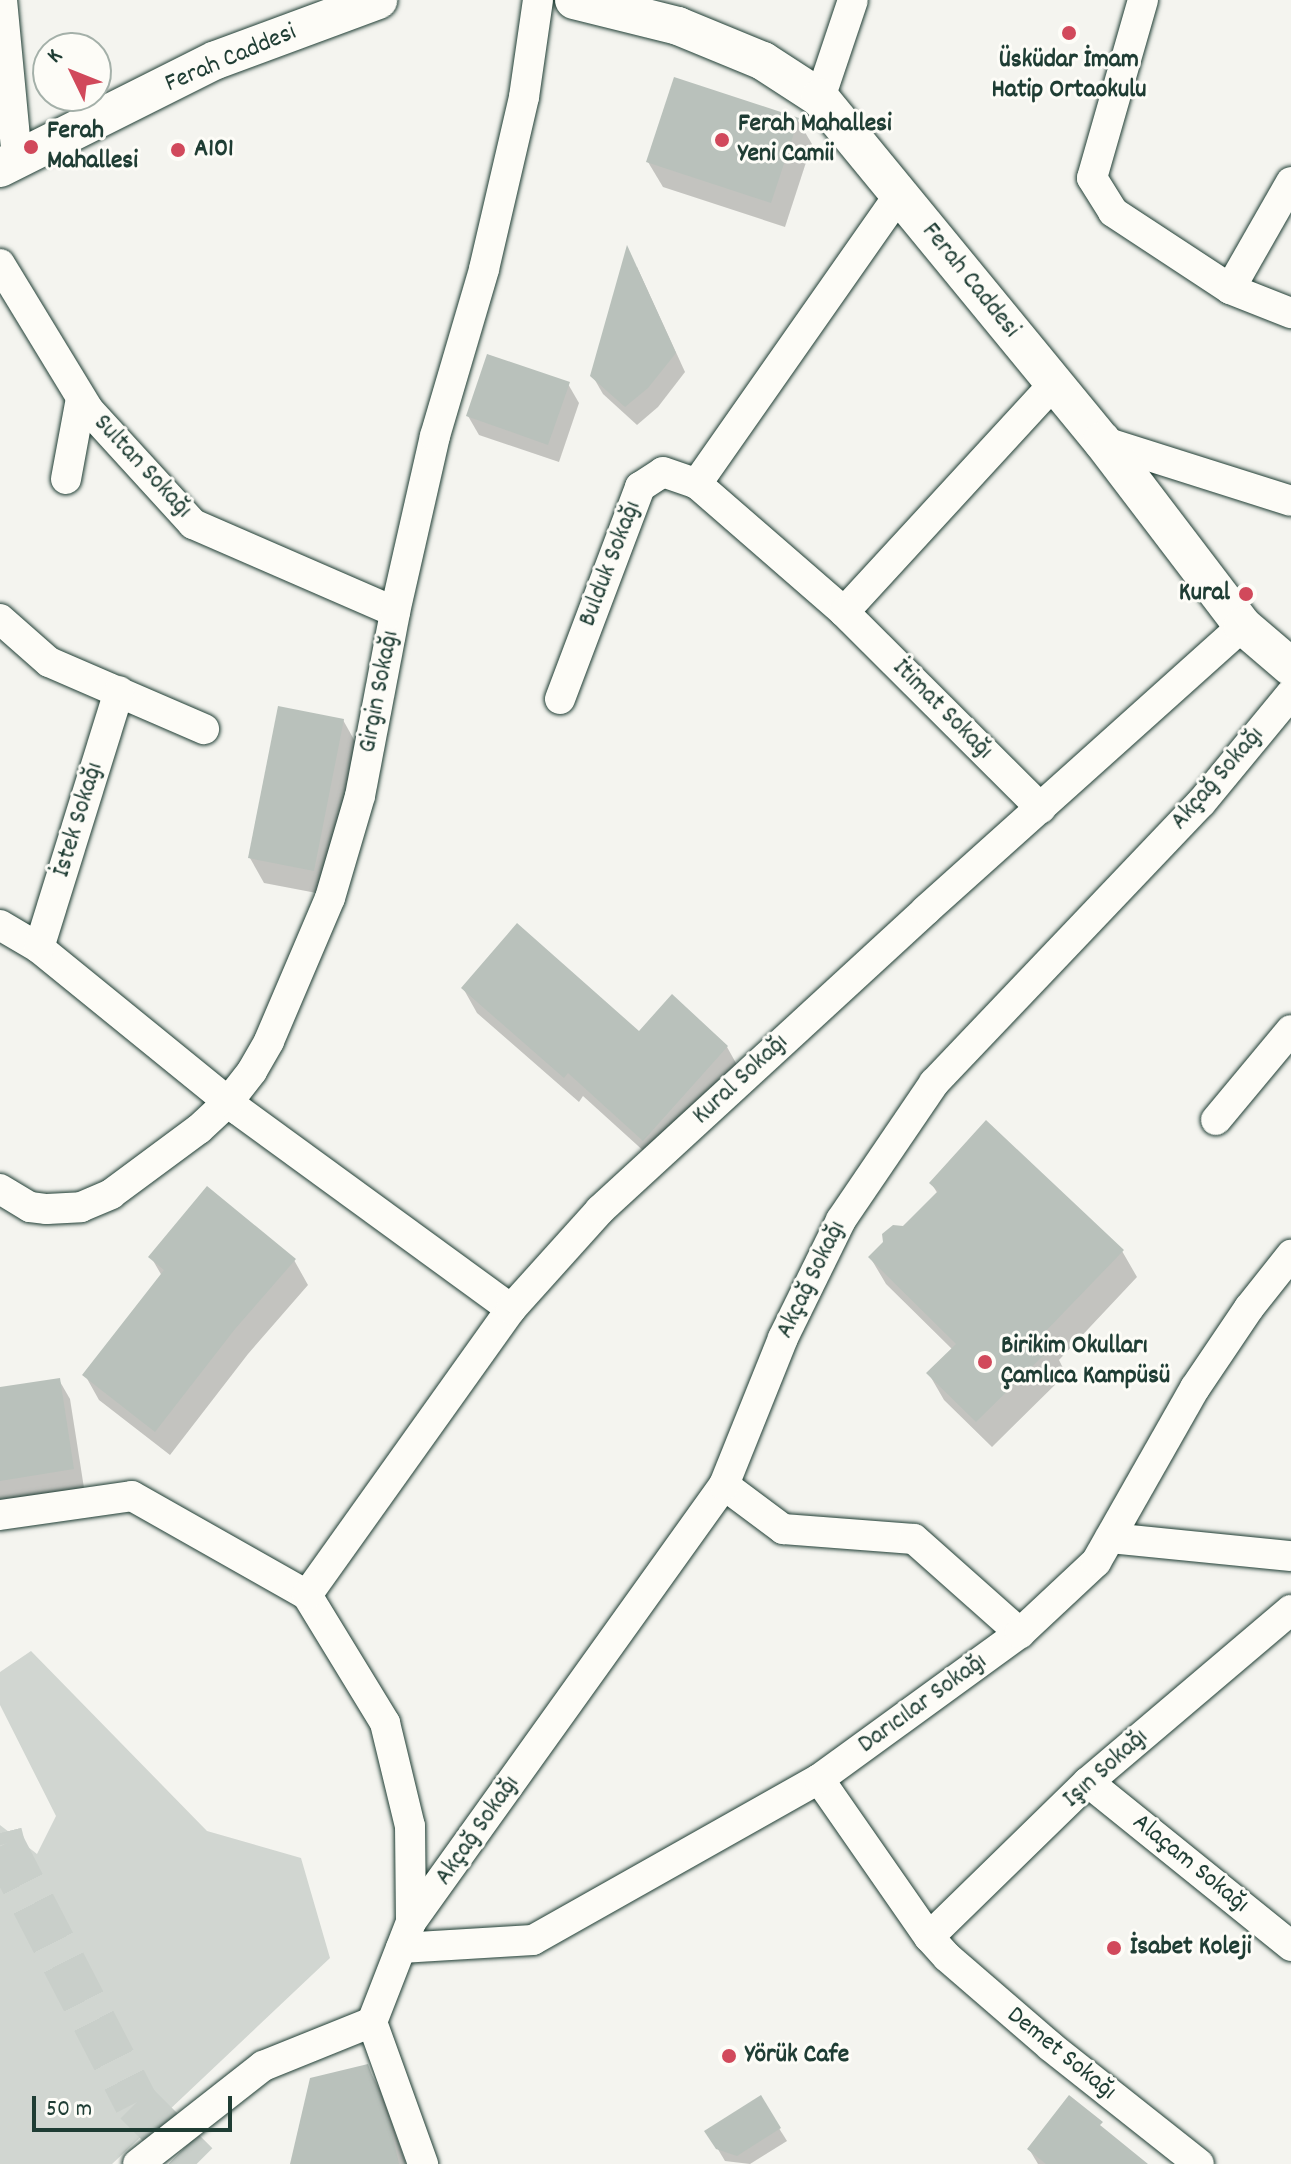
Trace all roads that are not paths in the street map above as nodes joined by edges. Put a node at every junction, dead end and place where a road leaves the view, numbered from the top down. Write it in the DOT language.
graph roads {
  1 [pos="2,0"];
  2 [pos="378,0"];
  3 [pos="538,0"];
  4 [pos="574,0"];
  5 [pos="853,0"];
  6 [pos="1143,0"];
  7 [pos="820,98"];
  8 [pos="6,168"];
  9 [pos="1291,182"];
  10 [pos="899,195"];
  11 [pos="0,264"];
  12 [pos="1230,289"];
  13 [pos="1291,313"];
  14 [pos="1054,384"];
  15 [pos="81,398"];
  16 [pos="1102,441"];
  17 [pos="66,479"];
  18 [pos="697,484"];
  19 [pos="1291,501"];
  20 [pos="395,612"];
  21 [pos="844,612"];
  22 [pos="0,619"];
  23 [pos="1243,626"];
  24 [pos="1291,667"];
  25 [pos="119,691"];
  26 [pos="1291,694"];
  27 [pos="560,699"];
  28 [pos="204,729"];
  29 [pos="1041,808"];
  30 [pos="0,925"];
  31 [pos="39,948"];
  32 [pos="1291,1030"];
  33 [pos="228,1102"];
  34 [pos="1216,1120"];
  35 [pos="0,1189"];
  36 [pos="1291,1255"];
  37 [pos="511,1309"];
  38 [pos="724,1485"];
  39 [pos="0,1515"];
  40 [pos="1110,1538"];
  41 [pos="1291,1556"];
  42 [pos="307,1595"];
  43 [pos="1291,1610"];
  44 [pos="1020,1633"];
  45 [pos="819,1779"];
  46 [pos="1088,1782"];
  47 [pos="406,1935"];
  48 [pos="929,1937"];
  49 [pos="1291,1946"];
  50 [pos="372,2022"];
  51 [pos="138,2164"];
  52 [pos="423,2164"];
  53 [pos="1199,2164"];
  1 -- 8 [label="street"];
  2 -- 8 [label="street, Ferah Caddesi"];
  3 -- 20 [label="street, Girgin Sokağı"];
  4 -- 7 [label="street, Ferah Caddesi"];
  5 -- 7 [label="street"];
  6 -- 12 [label="street"];
  7 -- 10 [label="street, Ferah Caddesi"];
  9 -- 12 [label="street"];
  10 -- 14 [label="street, Ferah Caddesi"];
  10 -- 18 [label="street"];
  11 -- 15 [label="street, Sultan Sokağı"];
  12 -- 13 [label="street"];
  14 -- 16 [label="street, Ferah Caddesi"];
  14 -- 21 [label="street"];
  15 -- 17 [label="street"];
  15 -- 20 [label="street, Sultan Sokağı"];
  16 -- 19 [label="street"];
  16 -- 23 [label="street, Ferah Caddesi"];
  18 -- 21 [label="street, İtimat Sokağı"];
  18 -- 27 [label="street, Bulduk Sokağı"];
  20 -- 33 [label="street, Girgin Sokağı"];
  21 -- 29 [label="street, İtimat Sokağı"];
  22 -- 25 [label="street"];
  23 -- 24 [label="street, Ferah Caddesi"];
  23 -- 29 [label="street, Kural Sokağı"];
  25 -- 28 [label="street"];
  25 -- 31 [label="street, İstek Sokağı"];
  26 -- 38 [label="street, Akçağ Sokağı"];
  29 -- 37 [label="street, Kural Sokağı"];
  30 -- 31 [label="street"];
  31 -- 33 [label="street"];
  32 -- 34 [label="street"];
  33 -- 35 [label="street, Girgin Sokağı"];
  33 -- 37 [label="street"];
  36 -- 40 [label="street, Darıcılar Sokağı"];
  37 -- 42 [label="street, Kural Sokağı"];
  38 -- 44 [label="street"];
  38 -- 47 [label="street, Akçağ Sokağı"];
  39 -- 42 [label="street"];
  40 -- 41 [label="street"];
  40 -- 44 [label="street, Darıcılar Sokağı"];
  42 -- 47 [label="street"];
  43 -- 46 [label="street, Işın Sokağı"];
  44 -- 45 [label="street, Darıcılar Sokağı"];
  45 -- 47 [label="street, Darıcılar Sokağı"];
  45 -- 48 [label="street, Demet Sokağı"];
  46 -- 48 [label="street, Işın Sokağı"];
  46 -- 49 [label="street, Alaçam Sokağı"];
  47 -- 50 [label="street"];
  48 -- 53 [label="street, Demet Sokağı"];
  50 -- 51 [label="street"];
  50 -- 52 [label="street"];
}
